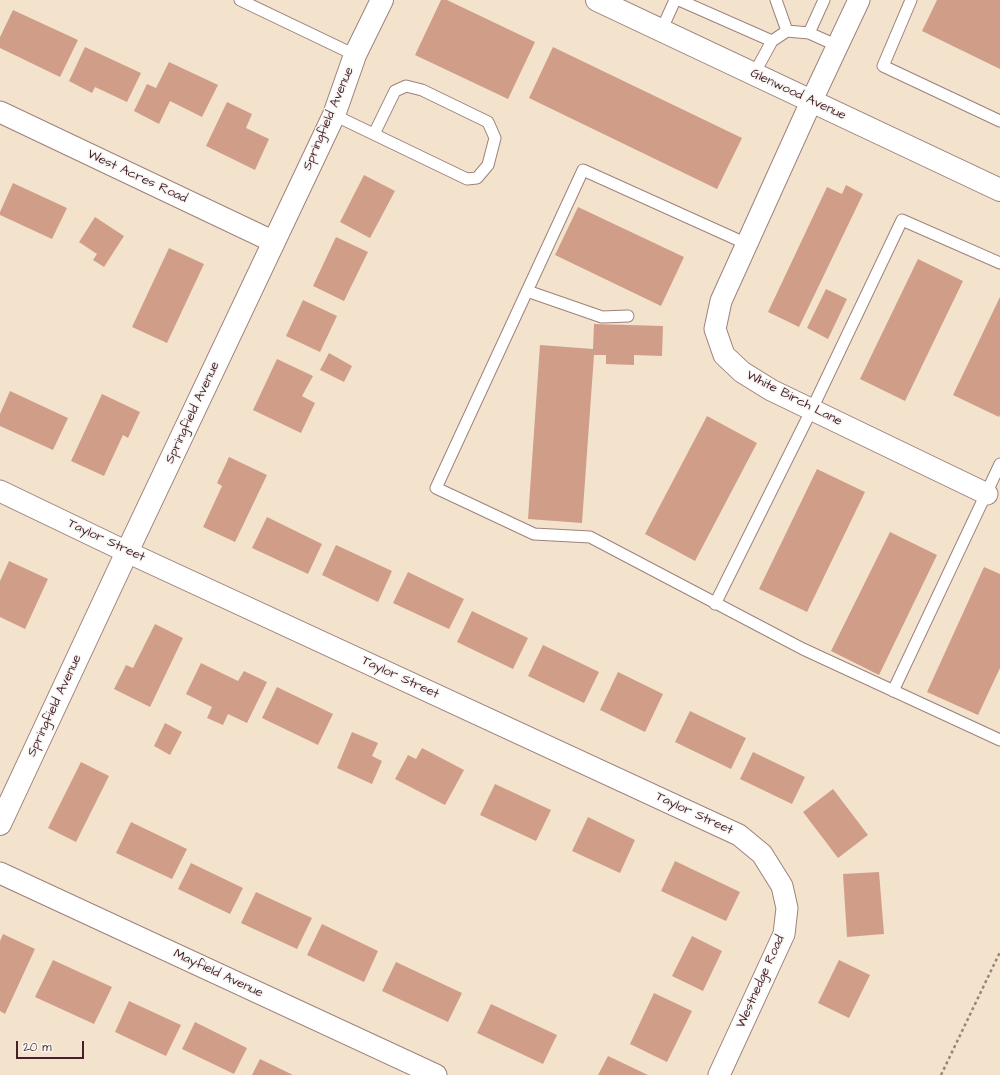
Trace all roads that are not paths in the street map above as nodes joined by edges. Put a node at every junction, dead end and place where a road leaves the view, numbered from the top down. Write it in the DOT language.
graph roads {
  1 [pos="240,0"];
  2 [pos="382,0"];
  3 [pos="597,0"];
  4 [pos="675,0"];
  5 [pos="679,0"];
  6 [pos="776,0"];
  7 [pos="824,0"];
  8 [pos="859,0"];
  9 [pos="911,0"];
  10 [pos="662,30"];
  11 [pos="787,31"];
  12 [pos="809,33"];
  13 [pos="772,41"];
  14 [pos="838,46"];
  15 [pos="355,55"];
  16 [pos="754,74"];
  17 [pos="811,102"];
  18 [pos="0,112"];
  19 [pos="334,115"];
  20 [pos="1000,121"];
  21 [pos="374,134"];
  22 [pos="1000,190"];
  23 [pos="274,242"];
  24 [pos="747,244"];
  25 [pos="1000,263"];
  26 [pos="527,291"];
  27 [pos="628,316"];
  28 [pos="812,409"];
  29 [pos="1000,464"];
  30 [pos="0,491"];
  31 [pos="993,497"];
  32 [pos="127,552"];
  33 [pos="715,604"];
  34 [pos="893,691"];
  35 [pos="1000,740"];
  36 [pos="0,824"];
  37 [pos="0,873"];
  38 [pos="782,886"];
  39 [pos="436,1075"];
  40 [pos="719,1075"];
  1 -- 15 [label="lane"];
  2 -- 15 [label="street, Springfield Avenue"];
  3 -- 10 [label="street, Glenwood Avenue"];
  4 -- 10 [label="lane"];
  5 -- 13 [label="lane"];
  6 -- 11 [label="lane"];
  7 -- 12 [label="lane"];
  8 -- 14 [label="street, White Birch Lane"];
  9 -- 20 [label="lane"];
  10 -- 16 [label="street, Glenwood Avenue"];
  11 -- 12 [label="lane"];
  11 -- 13 [label="lane"];
  12 -- 14 [label="lane"];
  13 -- 16 [label="lane"];
  14 -- 17 [label="street, White Birch Lane"];
  15 -- 19 [label="street, Springfield Avenue"];
  16 -- 17 [label="street, Glenwood Avenue"];
  17 -- 22 [label="street, Glenwood Avenue"];
  17 -- 24 [label="street, White Birch Lane"];
  18 -- 23 [label="street, West Acres Road"];
  19 -- 21 [label="lane"];
  19 -- 23 [label="street, Springfield Avenue"];
  21 -- 21 [label="lane"];
  23 -- 32 [label="street, Springfield Avenue"];
  24 -- 26 [label="lane"];
  24 -- 28 [label="street, White Birch Lane"];
  25 -- 28 [label="lane"];
  26 -- 27 [label="lane"];
  26 -- 33 [label="lane"];
  28 -- 31 [label="street, White Birch Lane"];
  28 -- 33 [label="lane"];
  29 -- 31 [label="lane"];
  30 -- 32 [label="street, Taylor Street"];
  31 -- 34 [label="lane"];
  32 -- 36 [label="street, Springfield Avenue"];
  32 -- 38 [label="street, Taylor Street"];
  33 -- 34 [label="lane"];
  34 -- 35 [label="lane"];
  37 -- 39 [label="street, Mayfield Avenue"];
  38 -- 40 [label="street, Westnedge Road"];
}
